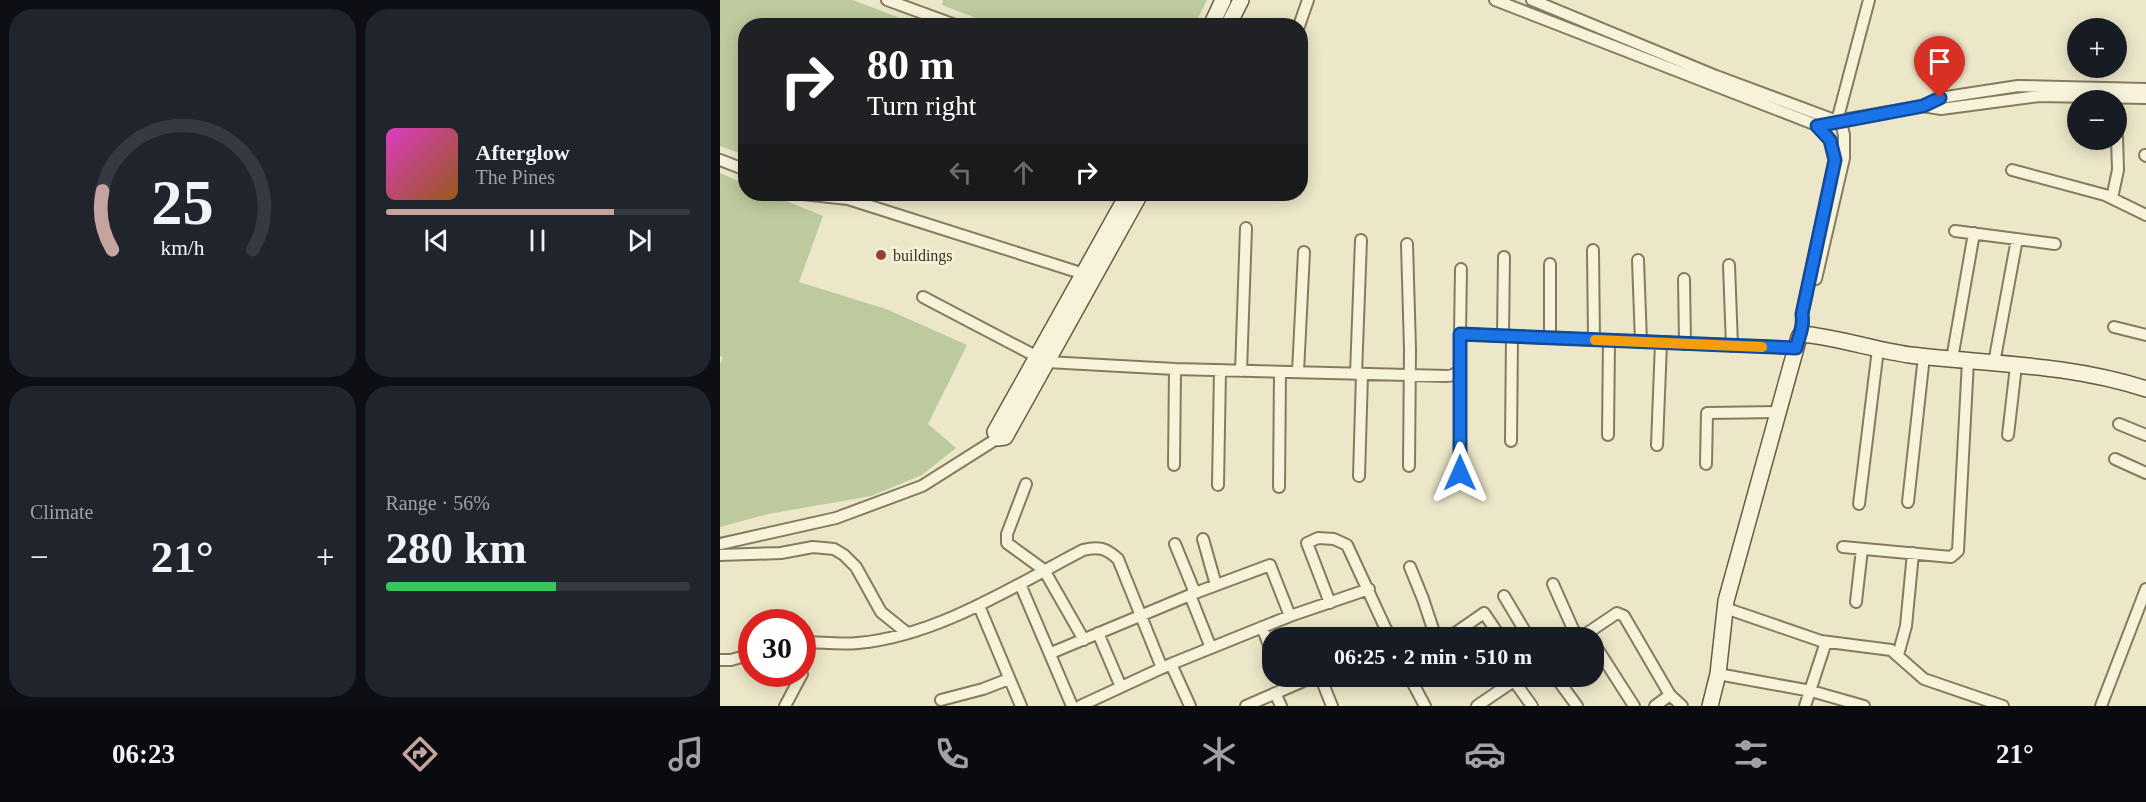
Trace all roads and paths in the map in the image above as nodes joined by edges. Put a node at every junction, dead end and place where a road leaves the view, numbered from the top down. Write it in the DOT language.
graph roads {
  1 [pos="887,0"];
  2 [pos="1223,0"];
  3 [pos="1241,0"];
  4 [pos="1308,0"];
  5 [pos="1495,0"];
  6 [pos="1532,0"];
  7 [pos="1869,0"];
  8 [pos="936,18"];
  9 [pos="1215,18"];
  10 [pos="1232,18"];
  11 [pos="1302,18"];
  12 [pos="2146,89"];
  13 [pos="2067,97"];
  14 [pos="2146,98"];
  15 [pos="2127,99"];
  16 [pos="1923,106"];
  17 [pos="1837,121"];
  18 [pos="1817,126"];
  19 [pos="2117,150"];
  20 [pos="720,160"];
  21 [pos="738,167"];
  22 [pos="2012,170"];
  23 [pos="2112,198"];
  24 [pos="854,201"];
  25 [pos="1126,201"];
  26 [pos="1134,201"];
  27 [pos="1123,213"];
  28 [pos="2146,215"];
  29 [pos="1246,228"];
  30 [pos="1956,231"];
  31 [pos="1974,233"];
  32 [pos="2017,239"];
  33 [pos="1361,240"];
  34 [pos="1407,244"];
  35 [pos="2055,244"];
  36 [pos="1593,250"];
  37 [pos="1304,252"];
  38 [pos="1504,257"];
  39 [pos="1638,260"];
  40 [pos="1550,264"];
  41 [pos="1729,265"];
  42 [pos="1461,269"];
  43 [pos="1084,274"];
  44 [pos="1683,279"];
  45 [pos="923,297"];
  46 [pos="2114,327"];
  47 [pos="1460,334"];
  48 [pos="1800,335"];
  49 [pos="2146,335"];
  50 [pos="1508,336"];
  51 [pos="1550,338"];
  52 [pos="1594,340"];
  53 [pos="1609,341"];
  54 [pos="1641,342"];
  55 [pos="1661,343"];
  56 [pos="1685,344"];
  57 [pos="1732,346"];
  58 [pos="1878,349"];
  59 [pos="1924,356"];
  60 [pos="1952,359"];
  61 [pos="1042,360"];
  62 [pos="1968,361"];
  63 [pos="1994,363"];
  64 [pos="2016,366"];
  65 [pos="1175,369"];
  66 [pos="1220,370"];
  67 [pos="1460,370"];
  68 [pos="1241,371"];
  69 [pos="1280,372"];
  70 [pos="1298,372"];
  71 [pos="1359,374"];
  72 [pos="1410,375"];
  73 [pos="2146,389"];
  74 [pos="1779,412"];
  75 [pos="2119,424"];
  76 [pos="1608,435"];
  77 [pos="2008,435"];
  78 [pos="2146,435"];
  79 [pos="998,438"];
  80 [pos="1511,441"];
  81 [pos="1657,445"];
  82 [pos="2115,459"];
  83 [pos="1706,464"];
  84 [pos="1174,465"];
  85 [pos="1410,466"];
  86 [pos="1460,473"];
  87 [pos="2146,473"];
  88 [pos="1359,476"];
  89 [pos="1026,484"];
  90 [pos="1218,485"];
  91 [pos="1279,487"];
  92 [pos="1908,502"];
  93 [pos="1859,504"];
  94 [pos="1203,539"];
  95 [pos="720,544"];
  96 [pos="1175,544"];
  97 [pos="1843,548"];
  98 [pos="1862,549"];
  99 [pos="1913,554"];
  100 [pos="720,555"];
  101 [pos="1410,567"];
  102 [pos="1044,570"];
  103 [pos="1020,584"];
  104 [pos="1553,584"];
  105 [pos="1216,585"];
  106 [pos="1369,589"];
  107 [pos="2146,590"];
  108 [pos="1193,594"];
  109 [pos="1504,596"];
  110 [pos="1727,601"];
  111 [pos="1857,602"];
  112 [pos="1330,603"];
  113 [pos="979,606"];
  114 [pos="1141,615"];
  115 [pos="1290,616"];
  116 [pos="1262,627"];
  117 [pos="1385,627"];
  118 [pos="1433,627"];
  119 [pos="1464,627"];
  120 [pos="1494,627"];
  121 [pos="1522,627"];
  122 [pos="1579,627"];
  123 [pos="1598,627"];
  124 [pos="907,633"];
  125 [pos="1098,633"];
  126 [pos="1084,640"];
  127 [pos="816,642"];
  128 [pos="1826,642"];
  129 [pos="1211,648"];
  130 [pos="1051,653"];
  131 [pos="1898,655"];
  132 [pos="738,658"];
  133 [pos="720,660"];
  134 [pos="1604,664"];
  135 [pos="1167,666"];
  136 [pos="1718,674"];
  137 [pos="1009,679"];
  138 [pos="795,687"];
  139 [pos="1121,687"];
  140 [pos="1324,687"];
  141 [pos="1415,687"];
  142 [pos="1506,687"];
  143 [pos="1521,687"];
  144 [pos="1563,687"];
  145 [pos="1287,688"];
  146 [pos="1811,690"];
  147 [pos="1275,693"];
  148 [pos="1670,695"];
  149 [pos="941,700"];
  150 [pos="1484,704"];
  151 [pos="785,706"];
  152 [pos="1021,706"];
  153 [pos="1072,706"];
  154 [pos="1080,706"];
  155 [pos="1190,706"];
  156 [pos="1246,706"];
  157 [pos="1281,706"];
  158 [pos="1332,706"];
  159 [pos="1425,706"];
  160 [pos="1532,706"];
  161 [pos="1577,706"];
  162 [pos="1634,706"];
  163 [pos="1655,706"];
  164 [pos="1682,706"];
  165 [pos="1710,706"];
  166 [pos="1805,706"];
  167 [pos="1864,706"];
  168 [pos="2002,706"];
  169 [pos="2101,706"];
  1 -- 8 [label="street"];
  2 -- 9 [label="street"];
  3 -- 10 [label="street"];
  4 -- 11 [label="street"];
  5 -- 18 [label="street"];
  6 -- 17 [label="street"];
  7 -- 17 [label="street"];
  12 -- 16 [label="street"];
  13 -- 16 [label="street"];
  14 -- 15 [label="street"];
  16 -- 17 [label="street"];
  17 -- 18 [label="street"];
  17 -- 48 [label="street"];
  18 -- 48 [label="street"];
  19 -- 23 [label="street"];
  20 -- 21 [label="street"];
  22 -- 23 [label="street"];
  23 -- 28 [label="street"];
  24 -- 43 [label="street"];
  25 -- 27 [label="street"];
  26 -- 27 [label="street"];
  27 -- 43 [label="street"];
  27 -- 61 [label="street"];
  29 -- 68 [label="street"];
  30 -- 31 [label="street"];
  31 -- 32 [label="street"];
  31 -- 60 [label="street"];
  32 -- 35 [label="street"];
  32 -- 63 [label="street"];
  33 -- 71 [label="street"];
  34 -- 72 [label="street"];
  36 -- 52 [label="street"];
  37 -- 70 [label="street"];
  38 -- 50 [label="street"];
  39 -- 54 [label="street"];
  40 -- 51 [label="street"];
  41 -- 57 [label="street"];
  42 -- 47 [label="street"];
  43 -- 61 [label="street"];
  44 -- 56 [label="street"];
  45 -- 61 [label="street"];
  46 -- 49 [label="street"];
  47 -- 50 [label="street"];
  47 -- 67 [label="street"];
  48 -- 57 [label="street"];
  48 -- 58 [label="street"];
  48 -- 74 [label="street"];
  50 -- 51 [label="street"];
  50 -- 80 [label="street"];
  51 -- 52 [label="street"];
  52 -- 53 [label="street"];
  53 -- 54 [label="street"];
  53 -- 76 [label="street"];
  54 -- 55 [label="street"];
  55 -- 56 [label="street"];
  55 -- 81 [label="street"];
  56 -- 57 [label="street"];
  58 -- 59 [label="street"];
  58 -- 93 [label="street"];
  59 -- 60 [label="street"];
  59 -- 92 [label="street"];
  60 -- 62 [label="street"];
  61 -- 65 [label="street"];
  61 -- 79 [label="street"];
  62 -- 63 [label="street"];
  62 -- 99 [label="street"];
  63 -- 64 [label="street"];
  64 -- 73 [label="street"];
  64 -- 77 [label="street"];
  65 -- 66 [label="street"];
  65 -- 84 [label="street"];
  66 -- 68 [label="street"];
  66 -- 90 [label="street"];
  67 -- 72 [label="street"];
  67 -- 86 [label="street"];
  68 -- 69 [label="street"];
  69 -- 70 [label="street"];
  69 -- 91 [label="street"];
  70 -- 71 [label="street"];
  71 -- 72 [label="street"];
  71 -- 88 [label="street"];
  72 -- 85 [label="street"];
  74 -- 83 [label="street"];
  74 -- 110 [label="street"];
  75 -- 78 [label="street"];
  79 -- 95 [label="street"];
  82 -- 87 [label="street"];
  89 -- 102 [label="street"];
  94 -- 105 [label="street"];
  96 -- 108 [label="street"];
  97 -- 98 [label="street"];
  98 -- 99 [label="street"];
  98 -- 111 [label="street"];
  99 -- 131 [label="street"];
  100 -- 124 [label="street"];
  101 -- 118 [label="street"];
  102 -- 103 [label="street"];
  102 -- 114 [label="street"];
  102 -- 126 [label="street"];
  103 -- 113 [label="street"];
  103 -- 130 [label="street"];
  104 -- 122 [label="street"];
  105 -- 108 [label="street"];
  105 -- 115 [label="street"];
  106 -- 112 [label="street"];
  106 -- 112 [label="street"];
  106 -- 117 [label="street"];
  107 -- 169 [label="street"];
  108 -- 114 [label="street"];
  108 -- 129 [label="street"];
  109 -- 121 [label="street"];
  110 -- 128 [label="street"];
  110 -- 136 [label="street"];
  112 -- 115 [label="street"];
  113 -- 124 [label="street"];
  113 -- 137 [label="street"];
  114 -- 125 [label="street"];
  114 -- 135 [label="street"];
  115 -- 116 [label="street"];
  116 -- 129 [label="street"];
  119 -- 120 [label="street"];
  123 -- 148 [label="street"];
  124 -- 127 [label="street"];
  125 -- 126 [label="street"];
  125 -- 139 [label="street"];
  126 -- 130 [label="street"];
  128 -- 131 [label="street"];
  128 -- 146 [label="street"];
  129 -- 135 [label="street"];
  130 -- 153 [label="street"];
  131 -- 168 [label="street"];
  132 -- 133 [label="street"];
  134 -- 162 [label="street"];
  135 -- 139 [label="street"];
  135 -- 155 [label="street"];
  136 -- 146 [label="street"];
  136 -- 165 [label="street"];
  137 -- 149 [label="street"];
  137 -- 152 [label="street"];
  138 -- 151 [label="street"];
  139 -- 154 [label="street"];
  140 -- 158 [label="street"];
  141 -- 159 [label="street"];
  142 -- 150 [label="street"];
  143 -- 160 [label="street"];
  144 -- 161 [label="street"];
  145 -- 147 [label="street"];
  146 -- 166 [label="street"];
  146 -- 167 [label="street"];
  147 -- 156 [label="street"];
  147 -- 157 [label="street"];
  148 -- 163 [label="street"];
  148 -- 164 [label="street"];
}
